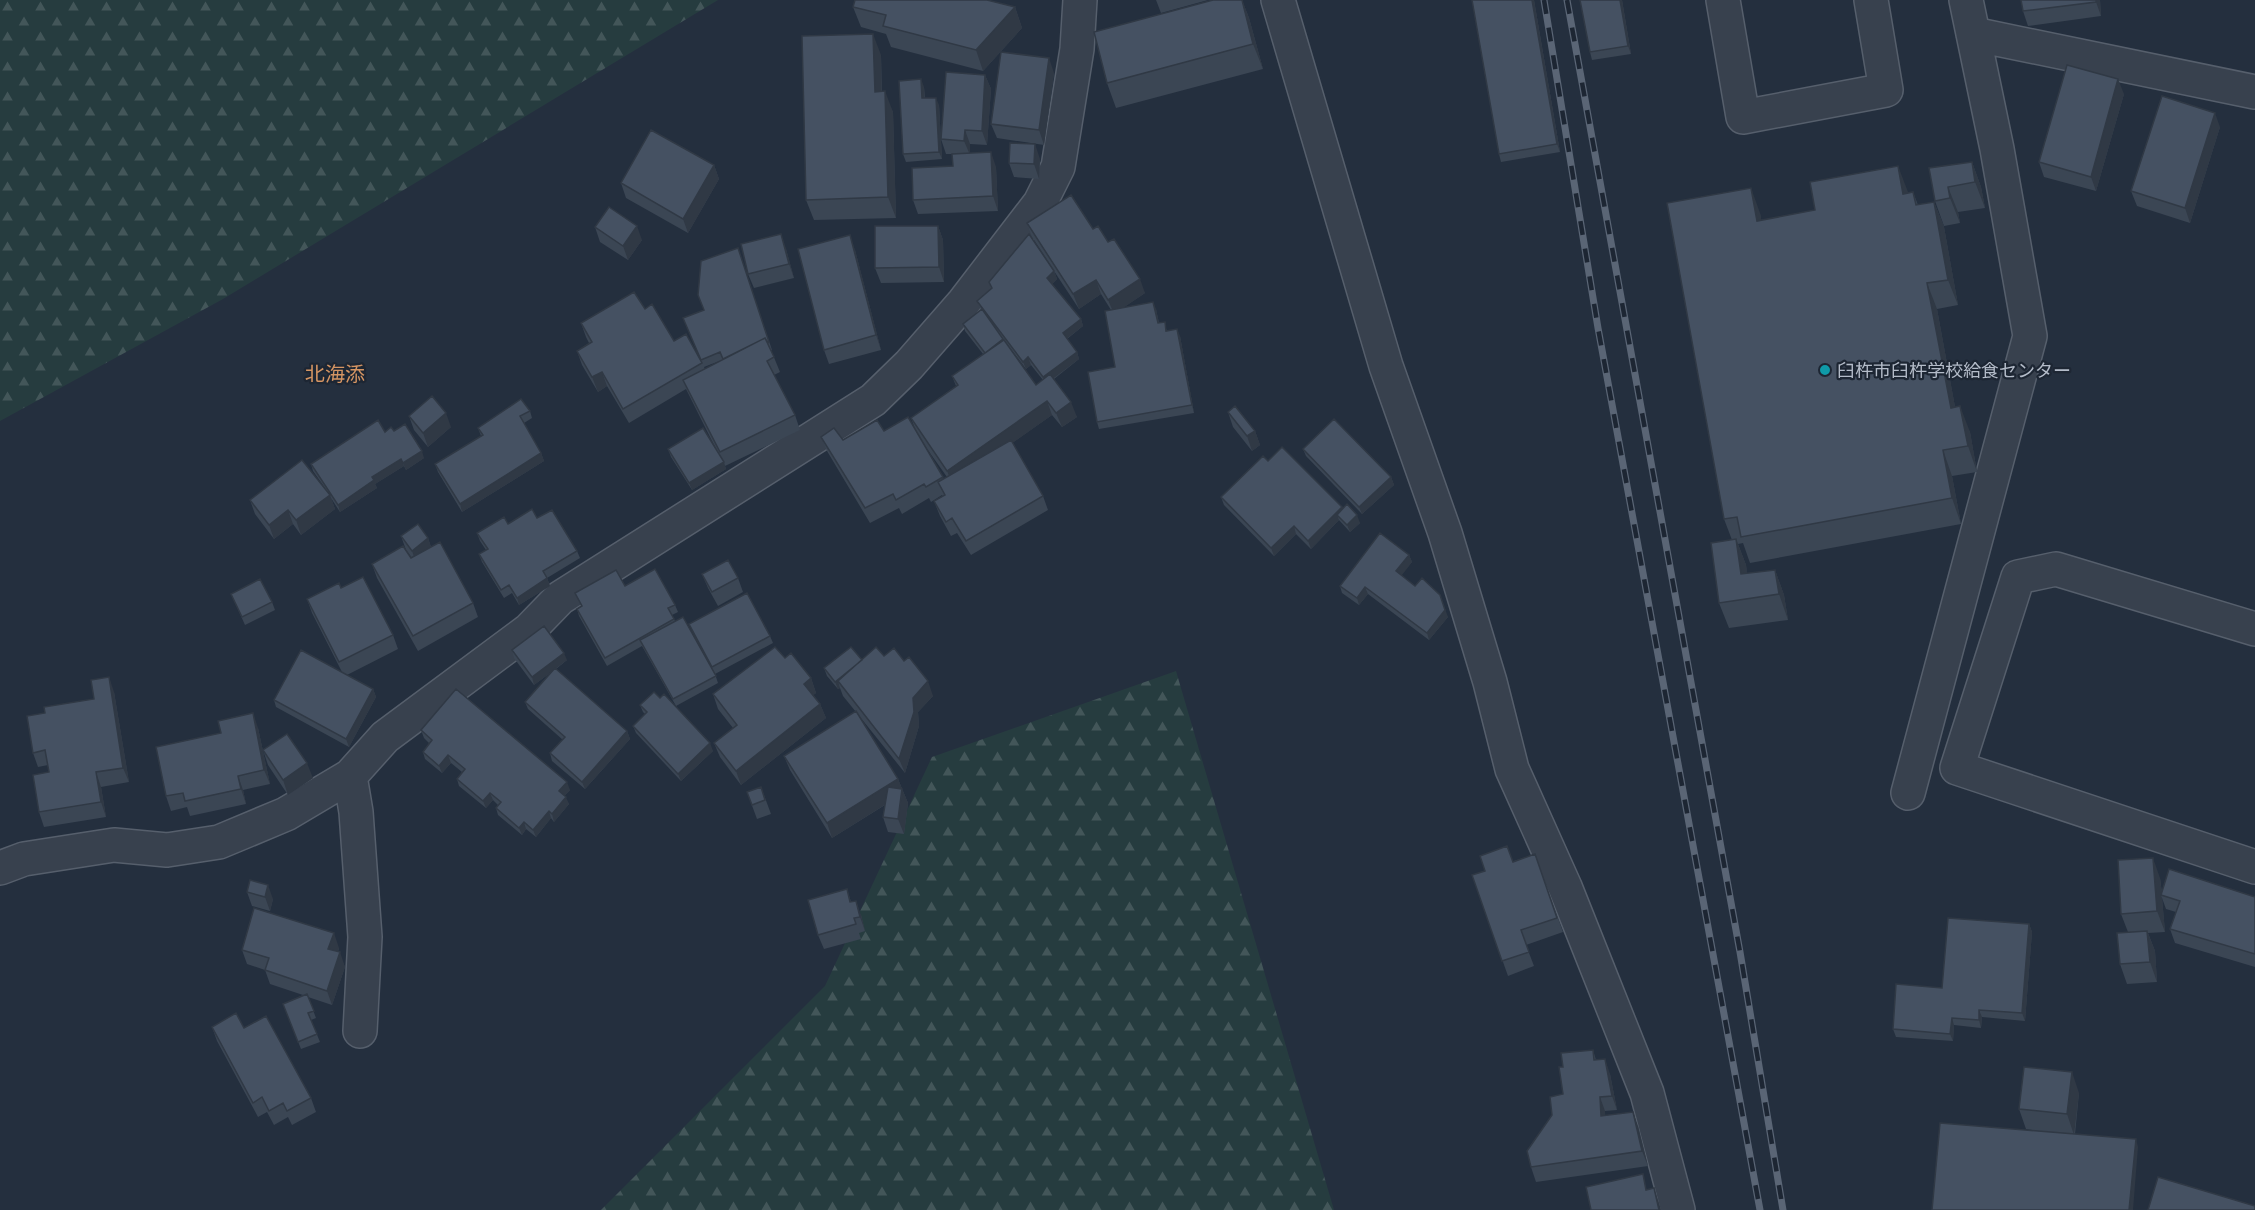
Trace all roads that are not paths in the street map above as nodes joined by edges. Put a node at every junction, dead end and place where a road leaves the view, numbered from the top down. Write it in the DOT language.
graph roads {
  1 [pos="1080,0"];
  2 [pos="1278,0"];
  3 [pos="1723,0"];
  4 [pos="1871,0"];
  5 [pos="1966,0"];
  6 [pos="1973,34"];
  7 [pos="2255,92"];
  8 [pos="2255,629"];
  9 [pos="350,776"];
  10 [pos="1908,793"];
  11 [pos="2255,867"];
  12 [pos="0,868"];
  13 [pos="360,1031"];
  14 [pos="1678,1210"];
  1 -- 9 [label="street"];
  2 -- 14 [label="street"];
  3 -- 4 [label="street"];
  5 -- 6 [label="street"];
  6 -- 7 [label="street"];
  6 -- 10 [label="street"];
  8 -- 11 [label="street"];
  9 -- 12 [label="street"];
  9 -- 13 [label="street"];
}
